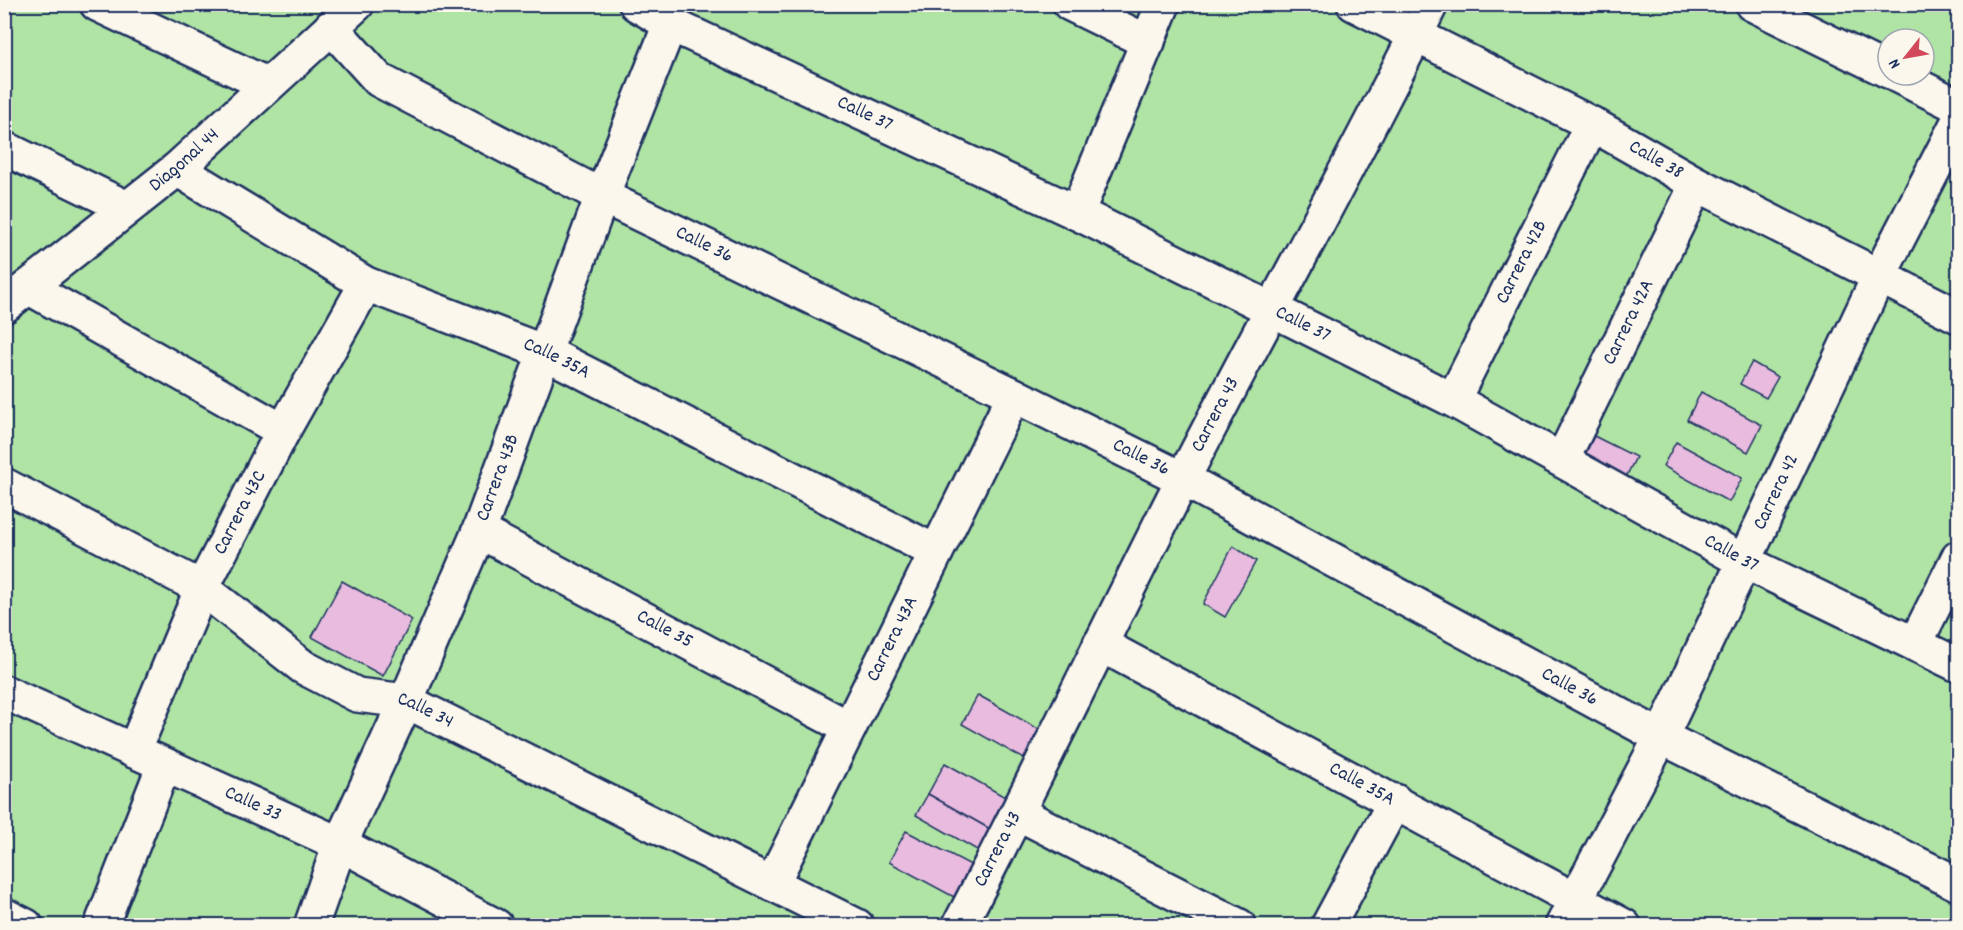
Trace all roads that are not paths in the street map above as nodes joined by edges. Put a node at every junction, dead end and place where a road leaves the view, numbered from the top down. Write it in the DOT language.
graph roads {
  1 [pos="97,4"];
  2 [pos="357,4"];
  3 [pos="636,4"];
  4 [pos="1070,4"];
  5 [pos="1163,4"];
  6 [pos="1354,4"];
  7 [pos="1431,4"];
  8 [pos="1752,4"];
  9 [pos="670,24"];
  10 [pos="331,27"];
  11 [pos="1415,36"];
  12 [pos="1148,42"];
  13 [pos="1876,65"];
  14 [pos="268,85"];
  15 [pos="1920,87"];
  16 [pos="1959,106"];
  17 [pos="1959,122"];
  18 [pos="1592,124"];
  19 [pos="4,148"];
  20 [pos="177,169"];
  21 [pos="1697,184"];
  22 [pos="602,196"];
  23 [pos="127,208"];
  24 [pos="1077,213"];
  25 [pos="1879,276"];
  26 [pos="366,284"];
  27 [pos="16,296"];
  28 [pos="1271,309"];
  29 [pos="1959,316"];
  30 [pos="544,352"];
  31 [pos="1014,395"];
  32 [pos="1454,400"];
  33 [pos="283,431"];
  34 [pos="1562,460"];
  35 [pos="1183,479"];
  36 [pos="4,485"];
  37 [pos="479,531"];
  38 [pos="936,552"];
  39 [pos="1959,558"];
  40 [pos="1743,561"];
  41 [pos="202,588"];
  42 [pos="1100,644"];
  43 [pos="1915,644"];
  44 [pos="1959,665"];
  45 [pos="4,692"];
  46 [pos="406,701"];
  47 [pos="849,728"];
  48 [pos="1661,737"];
  49 [pos="134,751"];
  50 [pos="164,765"];
  51 [pos="1395,801"];
  52 [pos="1018,813"];
  53 [pos="340,844"];
  54 [pos="772,884"];
  55 [pos="1959,884"];
  56 [pos="1569,913"];
  57 [pos="4,915"];
  58 [pos="26,926"];
  59 [pos="101,926"];
  60 [pos="311,926"];
  61 [pos="496,926"];
  62 [pos="857,926"];
  63 [pos="959,926"];
  64 [pos="1239,926"];
  65 [pos="1328,926"];
  66 [pos="1624,926"];
  1 -- 14 [label="street"];
  2 -- 10 [label="street, Diagonal 44"];
  3 -- 9 [label="street, Calle 37"];
  4 -- 12 [label="street"];
  5 -- 12 [label="street"];
  6 -- 11 [label="street, Calle 38"];
  7 -- 11 [label="street, Carrera 43"];
  8 -- 13 [label="street"];
  9 -- 22 [label="street, Carrera 43B"];
  9 -- 24 [label="street, Calle 37"];
  10 -- 14 [label="street, Diagonal 44"];
  10 -- 22 [label="street, Calle 36"];
  11 -- 18 [label="street, Calle 38"];
  11 -- 28 [label="street, Carrera 43"];
  12 -- 24 [label="street"];
  14 -- 20 [label="street, Diagonal 44"];
  15 -- 16 [label="street"];
  17 -- 25 [label="street, Carrera 42"];
  18 -- 21 [label="street, Calle 38"];
  18 -- 32 [label="street, Carrera 42B"];
  19 -- 23 [label="street"];
  20 -- 23 [label="street, Diagonal 44"];
  20 -- 26 [label="street, Calle 35A"];
  21 -- 25 [label="street, Calle 38"];
  21 -- 34 [label="street, Carrera 42A"];
  22 -- 30 [label="street, Carrera 43B"];
  22 -- 31 [label="street, Calle 36"];
  23 -- 27 [label="street, Diagonal 44"];
  24 -- 28 [label="street, Calle 37"];
  25 -- 29 [label="street, Calle 38"];
  25 -- 40 [label="street, Carrera 42"];
  26 -- 30 [label="street, Calle 35A"];
  26 -- 33 [label="street, Carrera 43C"];
  27 -- 33 [label="street"];
  28 -- 32 [label="street, Calle 37"];
  28 -- 35 [label="street, Carrera 43"];
  30 -- 37 [label="street, Carrera 43B"];
  30 -- 38 [label="street, Calle 35A"];
  31 -- 35 [label="street, Calle 36"];
  31 -- 38 [label="street, Carrera 43A"];
  32 -- 34 [label="street, Calle 37"];
  33 -- 41 [label="street, Carrera 43C"];
  34 -- 40 [label="street, Calle 37"];
  35 -- 42 [label="street, Carrera 43"];
  35 -- 48 [label="street, Calle 36"];
  36 -- 41 [label="street, Calle 34"];
  37 -- 46 [label="street, Carrera 43B"];
  37 -- 47 [label="street, Calle 35"];
  38 -- 47 [label="street, Carrera 43A"];
  39 -- 43 [label="street"];
  40 -- 43 [label="street, Calle 37"];
  40 -- 48 [label="street, Carrera 42"];
  41 -- 46 [label="street, Calle 34"];
  41 -- 49 [label="street, Carrera 43C"];
  42 -- 51 [label="street, Calle 35A"];
  42 -- 52 [label="street, Carrera 43"];
  43 -- 44 [label="street, Calle 37"];
  45 -- 49 [label="street, Calle 33"];
  46 -- 53 [label="street, Carrera 43B"];
  46 -- 54 [label="street, Calle 34"];
  47 -- 54 [label="street, Carrera 43A"];
  48 -- 55 [label="street, Calle 36"];
  48 -- 56 [label="street, Carrera 42"];
  49 -- 50 [label="street, Calle 33"];
  50 -- 53 [label="street, Calle 33"];
  50 -- 59 [label="street"];
  51 -- 56 [label="street, Calle 35A"];
  51 -- 65 [label="street"];
  52 -- 63 [label="street, Carrera 43"];
  52 -- 64 [label="street"];
  53 -- 60 [label="street, Carrera 43B"];
  53 -- 61 [label="street, Calle 33"];
  54 -- 62 [label="street, Calle 34"];
  56 -- 66 [label="street, Calle 35A"];
  57 -- 58 [label="street"];
}
